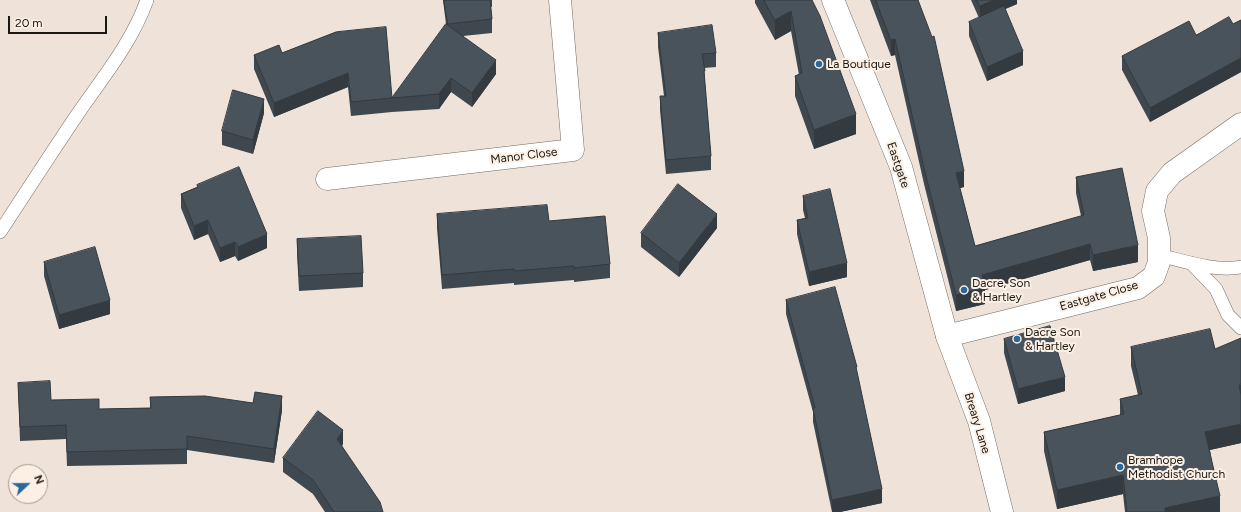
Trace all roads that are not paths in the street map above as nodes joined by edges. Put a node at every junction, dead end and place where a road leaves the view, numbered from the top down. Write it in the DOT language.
graph roads {
  1 [pos="147,0"];
  2 [pos="560,0"];
  3 [pos="833,0"];
  4 [pos="1241,124"];
  5 [pos="327,180"];
  6 [pos="0,232"];
  7 [pos="1159,254"];
  8 [pos="1191,262"];
  9 [pos="1241,267"];
  10 [pos="1241,328"];
  11 [pos="947,336"];
  12 [pos="1002,512"];
  1 -- 6 [label="lane"];
  2 -- 5 [label="street, Manor Close"];
  3 -- 11 [label="street, Eastgate"];
  4 -- 7 [label="street, Eastgate Close"];
  7 -- 8 [label="lane"];
  7 -- 11 [label="street, Eastgate Close"];
  8 -- 9 [label="lane"];
  8 -- 10 [label="lane"];
  11 -- 12 [label="street, Breary Lane"];
}
